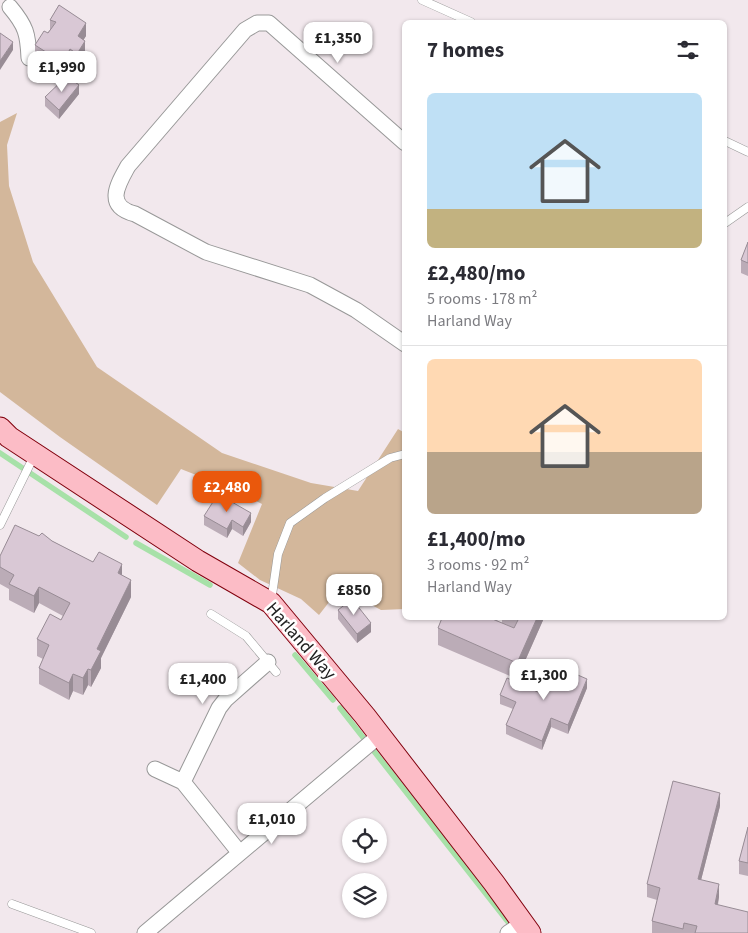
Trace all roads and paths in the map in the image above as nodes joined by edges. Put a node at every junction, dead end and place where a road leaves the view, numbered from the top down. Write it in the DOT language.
graph roads {
  1 [pos="422,0"];
  2 [pos="7,6"];
  3 [pos="467,20"];
  4 [pos="29,58"];
  5 [pos="402,140"];
  6 [pos="727,142"];
  7 [pos="748,152"];
  8 [pos="748,207"];
  9 [pos="727,222"];
  10 [pos="402,342"];
  11 [pos="0,428"];
  12 [pos="35,455"];
  13 [pos="402,455"];
  14 [pos="0,525"];
  15 [pos="271,604"];
  16 [pos="211,614"];
  17 [pos="272,667"];
  18 [pos="380,735"];
  19 [pos="155,769"];
  20 [pos="182,782"];
  21 [pos="240,852"];
  22 [pos="12,904"];
  23 [pos="520,930"];
  24 [pos="91,933"];
  25 [pos="145,933"];
  1 -- 3 [label="lane"];
  2 -- 4 [label="street"];
  5 -- 10 [label="street"];
  6 -- 7 [label="lane"];
  8 -- 9 [label="lane"];
  11 -- 12 [label="main road, Harland Way"];
  12 -- 14 [label="lane"];
  12 -- 15 [label="main road, Harland Way"];
  13 -- 15 [label="lane"];
  15 -- 18 [label="main road, Harland Way"];
  16 -- 17 [label="lane"];
  17 -- 20 [label="street"];
  18 -- 21 [label="street"];
  18 -- 23 [label="main road, Harland Way"];
  19 -- 20 [label="street"];
  20 -- 21 [label="street"];
  21 -- 25 [label="street"];
  22 -- 24 [label="lane"];
}
